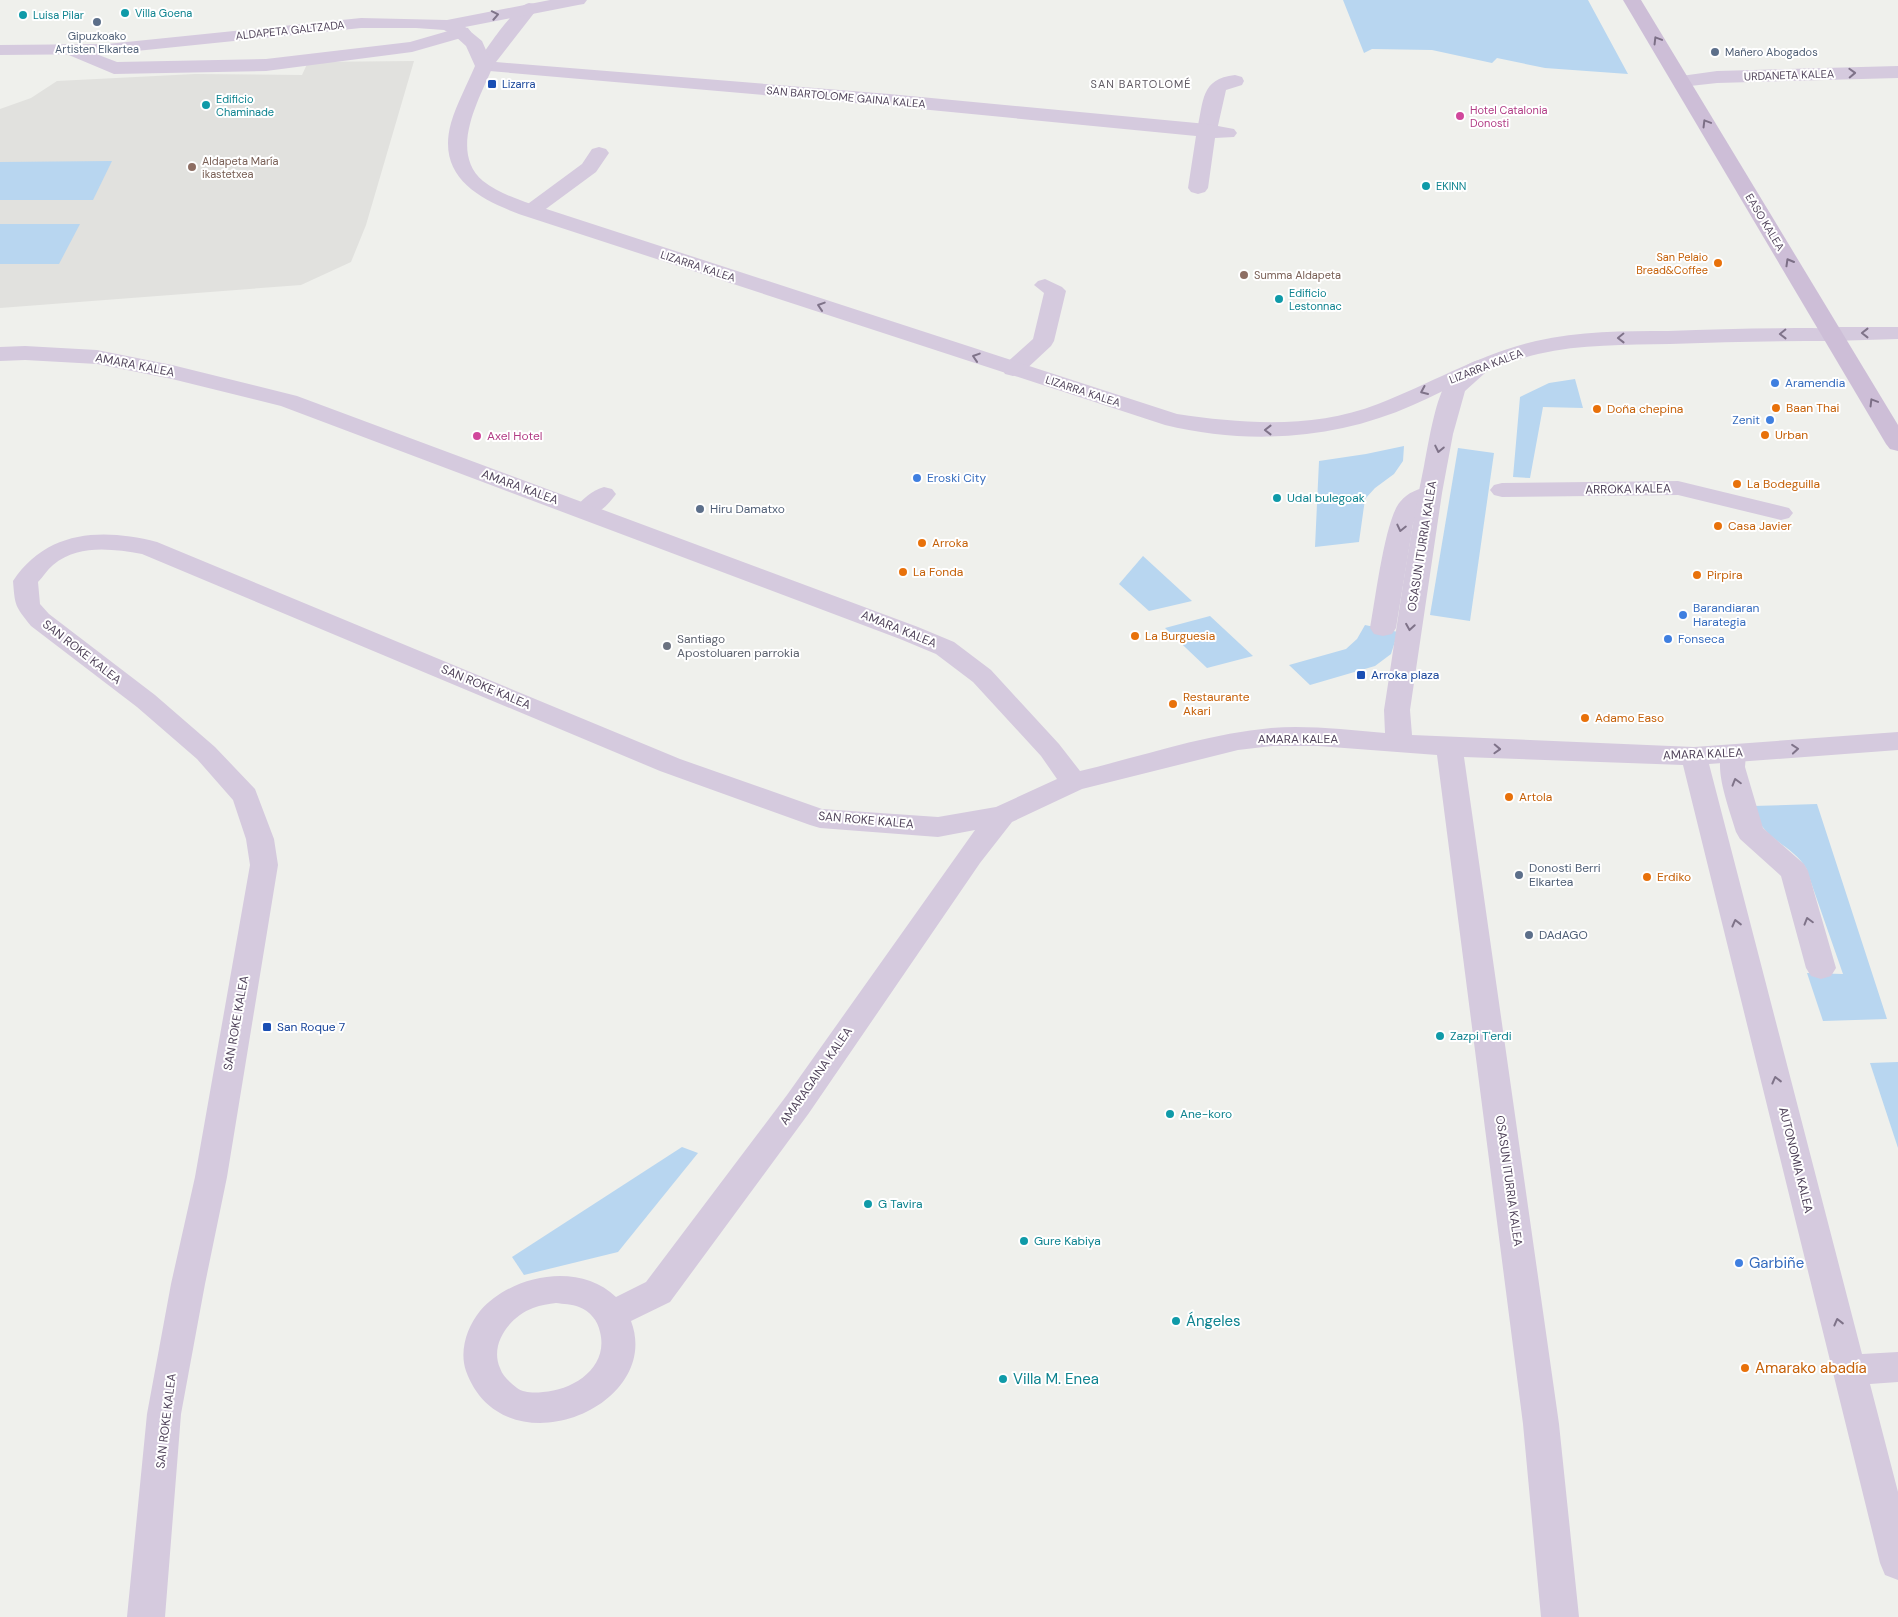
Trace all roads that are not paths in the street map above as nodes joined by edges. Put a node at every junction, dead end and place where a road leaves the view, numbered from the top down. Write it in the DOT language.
graph roads {
  1 [pos="578,0"];
  2 [pos="1632,0"];
  3 [pos="529,8"];
  4 [pos="454,28"];
  5 [pos="0,50"];
  6 [pos="70,50"];
  7 [pos="484,66"];
  8 [pos="1898,72"];
  9 [pos="1235,81"];
  10 [pos="1681,81"];
  11 [pos="1207,130"];
  12 [pos="1227,133"];
  13 [pos="600,153"];
  14 [pos="1198,188"];
  15 [pos="532,210"];
  16 [pos="1045,286"];
  17 [pos="1898,333"];
  18 [pos="1832,334"];
  19 [pos="0,354"];
  20 [pos="1484,364"];
  21 [pos="1013,369"];
  22 [pos="1898,444"];
  23 [pos="1502,490"];
  24 [pos="1430,493"];
  25 [pos="604,494"];
  26 [pos="585,511"];
  27 [pos="1781,513"];
  28 [pos="1383,628"];
  29 [pos="1898,740"];
  30 [pos="1399,743"];
  31 [pos="1449,746"];
  32 [pos="1733,754"];
  33 [pos="1694,756"];
  34 [pos="1074,782"];
  35 [pos="1002,815"];
  36 [pos="1821,968"];
  37 [pos="611,1315"];
  38 [pos="1898,1367"];
  39 [pos="1850,1370"];
  40 [pos="1898,1563"];
  41 [pos="146,1617"];
  42 [pos="1560,1617"];
  1 -- 3 [label="street, ALDAPETA GALTZADA"];
  10 -- 2 [label="main road, EASO KALEA, one-way"];
  4 -- 3 [label="street, ALDAPETA GALTZADA, one-way"];
  3 -- 7 [label="street, LIZARRA KALEA"];
  4 -- 6 [label="street, ALDAPETA GALTZADA"];
  4 -- 6 [label="street"];
  4 -- 7 [label="street"];
  5 -- 6 [label="street, ALDAPETA GALTZADA"];
  7 -- 11 [label="street, SAN BARTOLOME GAINA KALEA"];
  7 -- 15 [label="street, LIZARRA KALEA"];
  10 -- 8 [label="street, URDANETA KALEA, one-way"];
  9 -- 11 [label="street"];
  18 -- 10 [label="main road, EASO KALEA, one-way"];
  11 -- 12 [label="street, SAN BARTOLOME GAINA KALEA"];
  11 -- 14 [label="street"];
  13 -- 15 [label="street"];
  21 -- 15 [label="street, LIZARRA KALEA, one-way"];
  16 -- 21 [label="street"];
  17 -- 18 [label="street, LIZARRA KALEA, one-way"];
  18 -- 20 [label="street, LIZARRA KALEA, one-way"];
  22 -- 18 [label="main road, EASO KALEA, one-way"];
  19 -- 26 [label="street, AMARA KALEA"];
  20 -- 21 [label="street, LIZARRA KALEA, one-way"];
  20 -- 24 [label="street, OSASUN ITURRIA KALEA, one-way"];
  23 -- 27 [label="street, ARROKA KALEA"];
  24 -- 28 [label="street, one-way"];
  24 -- 30 [label="street, OSASUN ITURRIA KALEA, one-way"];
  25 -- 26 [label="street"];
  26 -- 34 [label="street, AMARA KALEA"];
  32 -- 29 [label="street, AMARA KALEA, one-way"];
  30 -- 31 [label="street, AMARA KALEA"];
  30 -- 34 [label="street, AMARA KALEA"];
  31 -- 33 [label="street, AMARA KALEA, one-way"];
  31 -- 42 [label="street, OSASUN ITURRIA KALEA"];
  32 -- 33 [label="street, AMARA KALEA"];
  36 -- 32 [label="street, one-way"];
  39 -- 33 [label="street, AUTONOMIA KALEA, one-way"];
  34 -- 35 [label="street"];
  35 -- 37 [label="street, AMARAGAINA KALEA"];
  35 -- 41 [label="street, SAN ROKE KALEA"];
  38 -- 39 [label="street"];
  39 -- 40 [label="street, AUTONOMIA KALEA"];
}
